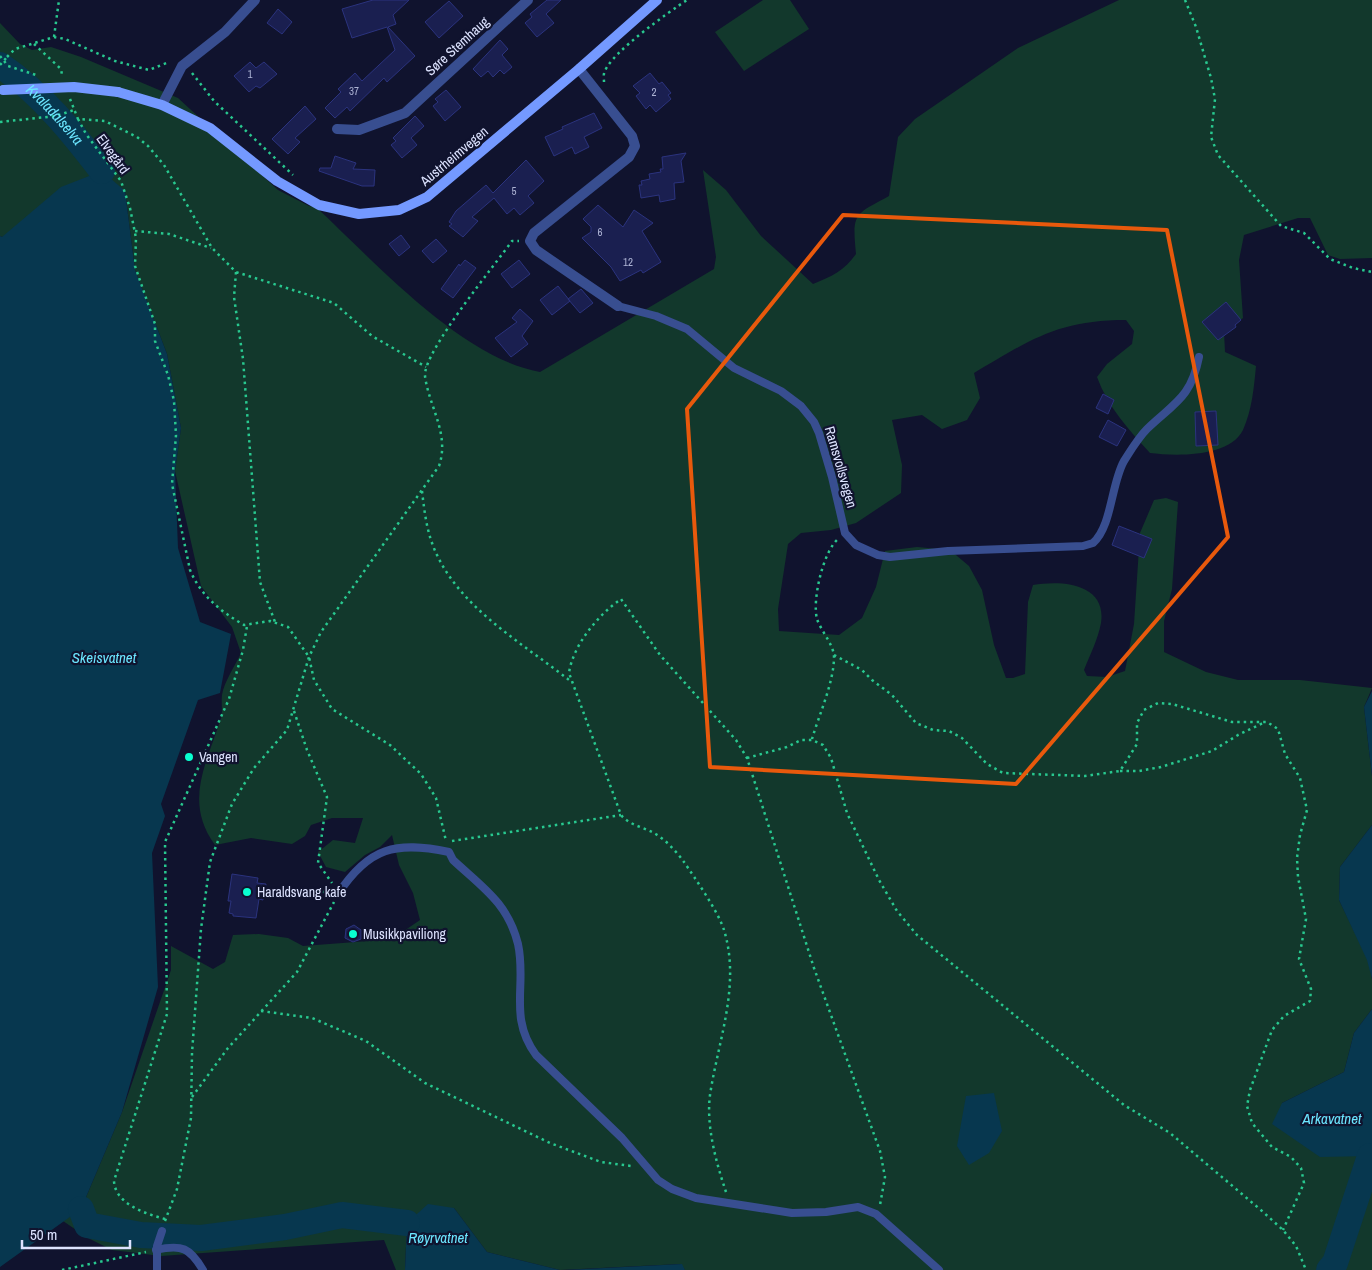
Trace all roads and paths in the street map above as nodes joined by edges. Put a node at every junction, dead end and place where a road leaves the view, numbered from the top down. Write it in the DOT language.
graph roads {
  1 [pos="59,0"];
  2 [pos="255,0"];
  3 [pos="528,0"];
  4 [pos="657,0"];
  5 [pos="687,0"];
  6 [pos="1184,0"];
  7 [pos="54,37"];
  8 [pos="34,44"];
  9 [pos="0,56"];
  10 [pos="0,65"];
  11 [pos="182,66"];
  12 [pos="579,69"];
  13 [pos="62,76"];
  14 [pos="46,78"];
  15 [pos="2,90"];
  16 [pos="605,101"];
  17 [pos="162,105"];
  18 [pos="78,119"];
  19 [pos="0,122"];
  20 [pos="337,129"];
  21 [pos="294,176"];
  22 [pos="135,231"];
  23 [pos="530,241"];
  24 [pos="212,248"];
  25 [pos="236,272"];
  26 [pos="1372,272"];
  27 [pos="618,306"];
  28 [pos="1200,356"];
  29 [pos="426,368"];
  30 [pos="422,491"];
  31 [pos="845,533"];
  32 [pos="275,622"];
  33 [pos="247,626"];
  34 [pos="834,656"];
  35 [pos="309,657"];
  36 [pos="570,681"];
  37 [pos="294,709"];
  38 [pos="1267,722"];
  39 [pos="812,740"];
  40 [pos="747,758"];
  41 [pos="1120,771"];
  42 [pos="621,815"];
  43 [pos="447,842"];
  44 [pos="449,852"];
  45 [pos="278,894"];
  46 [pos="338,894"];
  47 [pos="261,1011"];
  48 [pos="192,1097"];
  49 [pos="648,1168"];
  50 [pos="730,1202"];
  51 [pos="876,1214"];
  52 [pos="166,1220"];
  53 [pos="1283,1230"];
  54 [pos="162,1231"];
  55 [pos="156,1250"];
  56 [pos="62,1270"];
  57 [pos="157,1270"];
  58 [pos="204,1270"];
  59 [pos="939,1270"];
  60 [pos="1306,1270"];
  1 -- 7 [label="path"];
  2 -- 11 [label="street"];
  3 -- 20 [label="street, Søre Stemhaug"];
  4 -- 12 [label="main road, Austrheimvegen"];
  5 -- 16 [label="path"];
  6 -- 26 [label="path"];
  7 -- 8 [label="path"];
  7 -- 11 [label="path"];
  8 -- 10 [label="path, bridge"];
  8 -- 13 [label="path"];
  9 -- 14 [label="path"];
  11 -- 17 [label="street"];
  11 -- 21 [label="path"];
  12 -- 16 [label="street"];
  12 -- 17 [label="main road, Austrheimvegen"];
  15 -- 17 [label="main road, Austrheimvegen, bridge"];
  16 -- 23 [label="street"];
  18 -- 19 [label="path, Elvegård"];
  18 -- 22 [label="path, Elvegård"];
  18 -- 24 [label="path"];
  22 -- 24 [label="path"];
  22 -- 33 [label="path, Elvegård"];
  23 -- 27 [label="street, Ramsvollsvegen"];
  23 -- 29 [label="path"];
  24 -- 25 [label="path"];
  25 -- 29 [label="path"];
  25 -- 32 [label="path"];
  27 -- 31 [label="lane, Ramsvollsvegen"];
  28 -- 31 [label="lane"];
  29 -- 30 [label="path"];
  30 -- 35 [label="path"];
  30 -- 36 [label="path"];
  31 -- 34 [label="path"];
  32 -- 33 [label="path"];
  32 -- 35 [label="path"];
  33 -- 52 [label="path"];
  34 -- 39 [label="path"];
  34 -- 41 [label="path"];
  35 -- 37 [label="path"];
  35 -- 43 [label="path"];
  36 -- 40 [label="path"];
  36 -- 42 [label="path"];
  37 -- 46 [label="path"];
  37 -- 48 [label="path"];
  38 -- 41 [label="path"];
  38 -- 41 [label="path"];
  38 -- 53 [label="path"];
  39 -- 40 [label="path"];
  39 -- 53 [label="path"];
  40 -- 51 [label="path"];
  42 -- 43 [label="path"];
  42 -- 50 [label="path"];
  43 -- 44 [label="path"];
  44 -- 46 [label="lane"];
  44 -- 49 [label="lane"];
  45 -- 46 [label="path"];
  46 -- 47 [label="path"];
  47 -- 48 [label="path"];
  47 -- 49 [label="path"];
  48 -- 52 [label="path"];
  49 -- 50 [label="lane"];
  50 -- 51 [label="lane"];
  51 -- 59 [label="lane"];
  52 -- 54 [label="path"];
  53 -- 60 [label="path"];
  54 -- 55 [label="lane"];
  55 -- 56 [label="path"];
  55 -- 57 [label="lane"];
  55 -- 58 [label="lane"];
}
